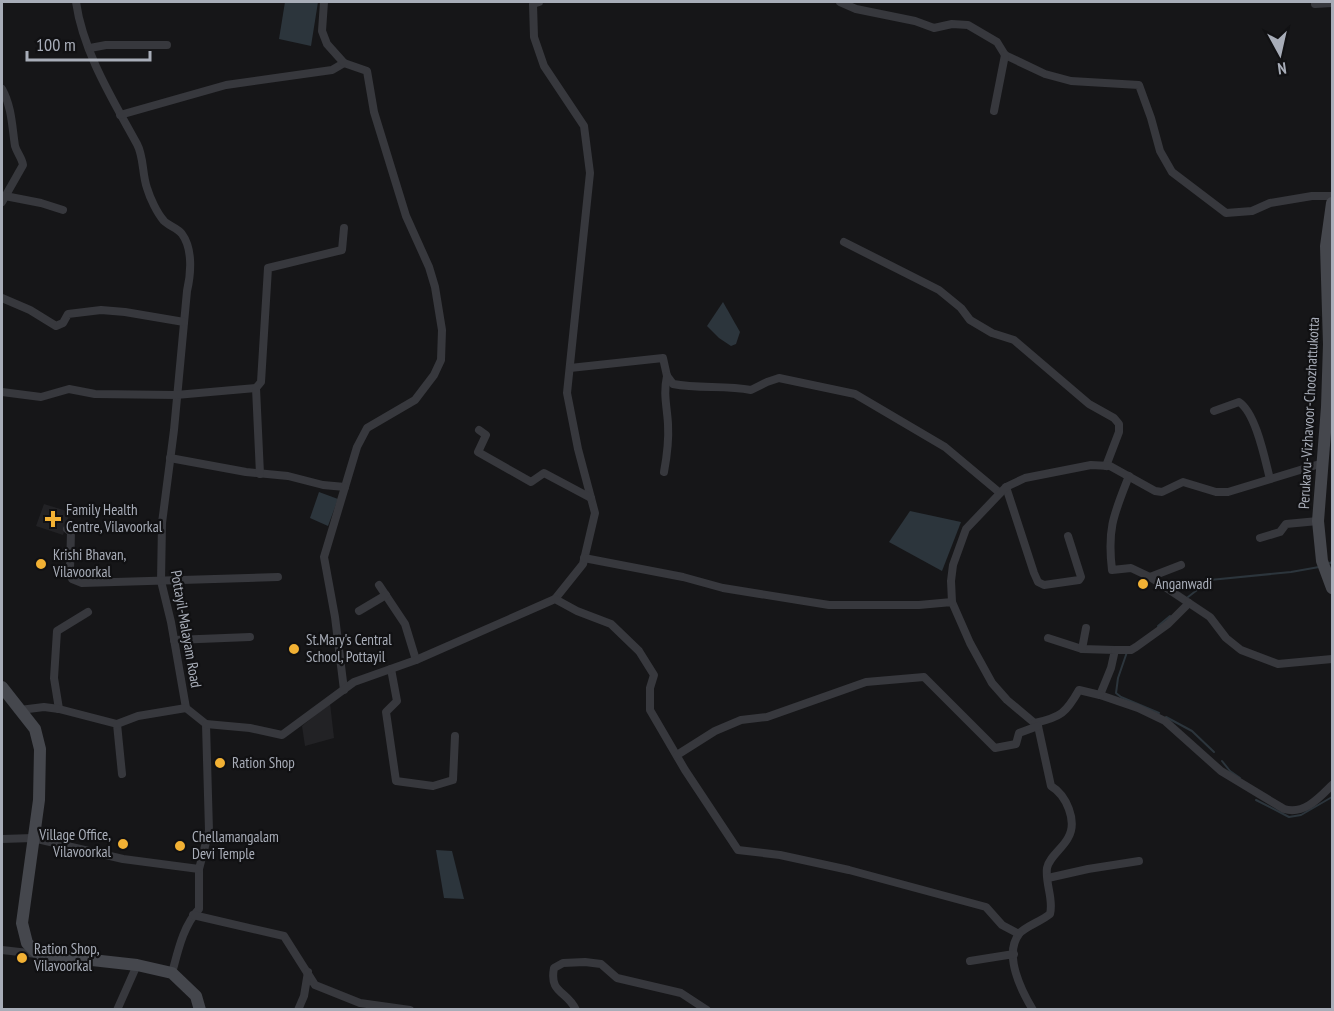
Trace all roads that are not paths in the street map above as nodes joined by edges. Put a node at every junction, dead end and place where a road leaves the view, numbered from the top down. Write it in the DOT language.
graph roads {
  1 [pos="76,2"];
  2 [pos="324,2"];
  3 [pos="532,2"];
  4 [pos="840,2"];
  5 [pos="1332,3"];
  6 [pos="1315,4"];
  7 [pos="167,45"];
  8 [pos="90,48"];
  9 [pos="1005,55"];
  10 [pos="344,63"];
  11 [pos="2,89"];
  12 [pos="994,111"];
  13 [pos="120,116"];
  14 [pos="1332,196"];
  15 [pos="3,199"];
  16 [pos="1332,203"];
  17 [pos="63,210"];
  18 [pos="344,228"];
  19 [pos="844,242"];
  20 [pos="1329,247"];
  21 [pos="2,298"];
  22 [pos="184,322"];
  23 [pos="570,369"];
  24 [pos="667,376"];
  25 [pos="256,388"];
  26 [pos="2,392"];
  27 [pos="176,395"];
  28 [pos="1330,408"];
  29 [pos="1214,411"];
  30 [pos="479,430"];
  31 [pos="170,458"];
  32 [pos="1323,463"];
  33 [pos="1106,466"];
  34 [pos="664,472"];
  35 [pos="260,474"];
  36 [pos="1129,476"];
  37 [pos="1270,479"];
  38 [pos="345,487"];
  39 [pos="1003,490"];
  40 [pos="591,498"];
  41 [pos="1318,521"];
  42 [pos="67,529"];
  43 [pos="1068,536"];
  44 [pos="1260,538"];
  45 [pos="584,558"];
  46 [pos="1181,565"];
  47 [pos="278,577"];
  48 [pos="1150,577"];
  49 [pos="161,581"];
  50 [pos="379,585"];
  51 [pos="1332,588"];
  52 [pos="386,595"];
  53 [pos="555,599"];
  54 [pos="1186,601"];
  55 [pos="952,602"];
  56 [pos="360,611"];
  57 [pos="88,612"];
  58 [pos="1086,628"];
  59 [pos="250,637"];
  60 [pos="1048,638"];
  61 [pos="174,640"];
  62 [pos="1082,649"];
  63 [pos="1115,650"];
  64 [pos="1332,659"];
  65 [pos="416,660"];
  66 [pos="391,669"];
  67 [pos="2,687"];
  68 [pos="344,690"];
  69 [pos="1100,695"];
  70 [pos="59,708"];
  71 [pos="186,708"];
  72 [pos="20,710"];
  73 [pos="117,724"];
  74 [pos="206,724"];
  75 [pos="1036,725"];
  76 [pos="455,736"];
  77 [pos="676,754"];
  78 [pos="122,774"];
  79 [pos="1332,785"];
  80 [pos="2,838"];
  81 [pos="33,838"];
  82 [pos="1139,861"];
  83 [pos="199,869"];
  84 [pos="1048,878"];
  85 [pos="193,915"];
  86 [pos="1019,934"];
  87 [pos="2,950"];
  88 [pos="38,954"];
  89 [pos="1014,954"];
  90 [pos="970,961"];
  91 [pos="137,965"];
  92 [pos="308,972"];
  93 [pos="172,973"];
  94 [pos="117,1010"];
  95 [pos="200,1010"];
  96 [pos="298,1010"];
  97 [pos="410,1010"];
  98 [pos="576,1010"];
  99 [pos="707,1010"];
  100 [pos="1033,1010"];
  1 -- 8 [label="street, Pottayil-Malayam Road"];
  2 -- 10 [label="street"];
  3 -- 23 [label="street"];
  4 -- 9 [label="street"];
  5 -- 6 [label="street"];
  7 -- 8 [label="street"];
  8 -- 13 [label="street, Pottayil-Malayam Road"];
  9 -- 12 [label="street"];
  9 -- 14 [label="street"];
  10 -- 13 [label="street"];
  10 -- 38 [label="street"];
  11 -- 15 [label="street"];
  13 -- 22 [label="street, Pottayil-Malayam Road"];
  15 -- 17 [label="street"];
  16 -- 20 [label="street, Perukavu-Vizhavoor-Choozhattukotta"];
  18 -- 25 [label="street"];
  19 -- 33 [label="street"];
  20 -- 28 [label="street, Perukavu-Vizhavoor-Choozhattukotta"];
  21 -- 22 [label="street"];
  22 -- 27 [label="street, Pottayil-Malayam Road"];
  23 -- 24 [label="street"];
  23 -- 40 [label="street"];
  24 -- 34 [label="street"];
  24 -- 39 [label="street"];
  25 -- 27 [label="street"];
  25 -- 35 [label="street"];
  26 -- 27 [label="street"];
  27 -- 31 [label="street, Pottayil-Malayam Road"];
  28 -- 32 [label="street, Perukavu-Vizhavoor-Choozhattukotta"];
  29 -- 37 [label="street"];
  30 -- 40 [label="street"];
  31 -- 35 [label="street"];
  31 -- 49 [label="street, Pottayil-Malayam Road"];
  32 -- 37 [label="street"];
  32 -- 41 [label="street, Perukavu-Vizhavoor-Choozhattukotta"];
  33 -- 36 [label="street"];
  33 -- 39 [label="street"];
  35 -- 38 [label="street"];
  36 -- 37 [label="street"];
  36 -- 48 [label="street"];
  38 -- 68 [label="street"];
  39 -- 43 [label="street"];
  39 -- 55 [label="street"];
  40 -- 45 [label="street"];
  41 -- 44 [label="street"];
  41 -- 51 [label="street, Perukavu-Vizhavoor-Choozhattukotta"];
  42 -- 49 [label="street"];
  45 -- 53 [label="street"];
  45 -- 55 [label="street"];
  46 -- 48 [label="street"];
  47 -- 49 [label="street"];
  48 -- 54 [label="street"];
  49 -- 61 [label="street, Pottayil-Malayam Road"];
  50 -- 52 [label="street"];
  52 -- 56 [label="street"];
  52 -- 65 [label="street"];
  53 -- 65 [label="street"];
  53 -- 77 [label="street"];
  54 -- 63 [label="street"];
  54 -- 64 [label="street"];
  55 -- 75 [label="street"];
  57 -- 70 [label="street"];
  58 -- 62 [label="street"];
  59 -- 61 [label="street"];
  60 -- 62 [label="street"];
  61 -- 71 [label="street, Pottayil-Malayam Road"];
  62 -- 63 [label="street"];
  63 -- 69 [label="street"];
  65 -- 66 [label="street"];
  66 -- 68 [label="street"];
  66 -- 76 [label="street"];
  67 -- 72 [label="street"];
  68 -- 74 [label="street"];
  69 -- 75 [label="street"];
  69 -- 79 [label="street"];
  70 -- 72 [label="street"];
  70 -- 73 [label="street"];
  71 -- 73 [label="street"];
  71 -- 74 [label="street, Pottayil-Malayam Road"];
  72 -- 81 [label="street"];
  73 -- 78 [label="street"];
  74 -- 83 [label="street"];
  75 -- 77 [label="street"];
  75 -- 84 [label="street"];
  77 -- 86 [label="street"];
  80 -- 81 [label="street"];
  81 -- 83 [label="street"];
  81 -- 88 [label="street"];
  82 -- 84 [label="street"];
  83 -- 85 [label="street"];
  84 -- 86 [label="street"];
  85 -- 92 [label="street"];
  85 -- 93 [label="street"];
  86 -- 89 [label="street"];
  87 -- 88 [label="street"];
  88 -- 91 [label="street"];
  89 -- 90 [label="street"];
  89 -- 100 [label="street"];
  91 -- 93 [label="street"];
  91 -- 94 [label="street"];
  92 -- 96 [label="street"];
  92 -- 97 [label="street"];
  93 -- 95 [label="street"];
  98 -- 99 [label="street"];
}
